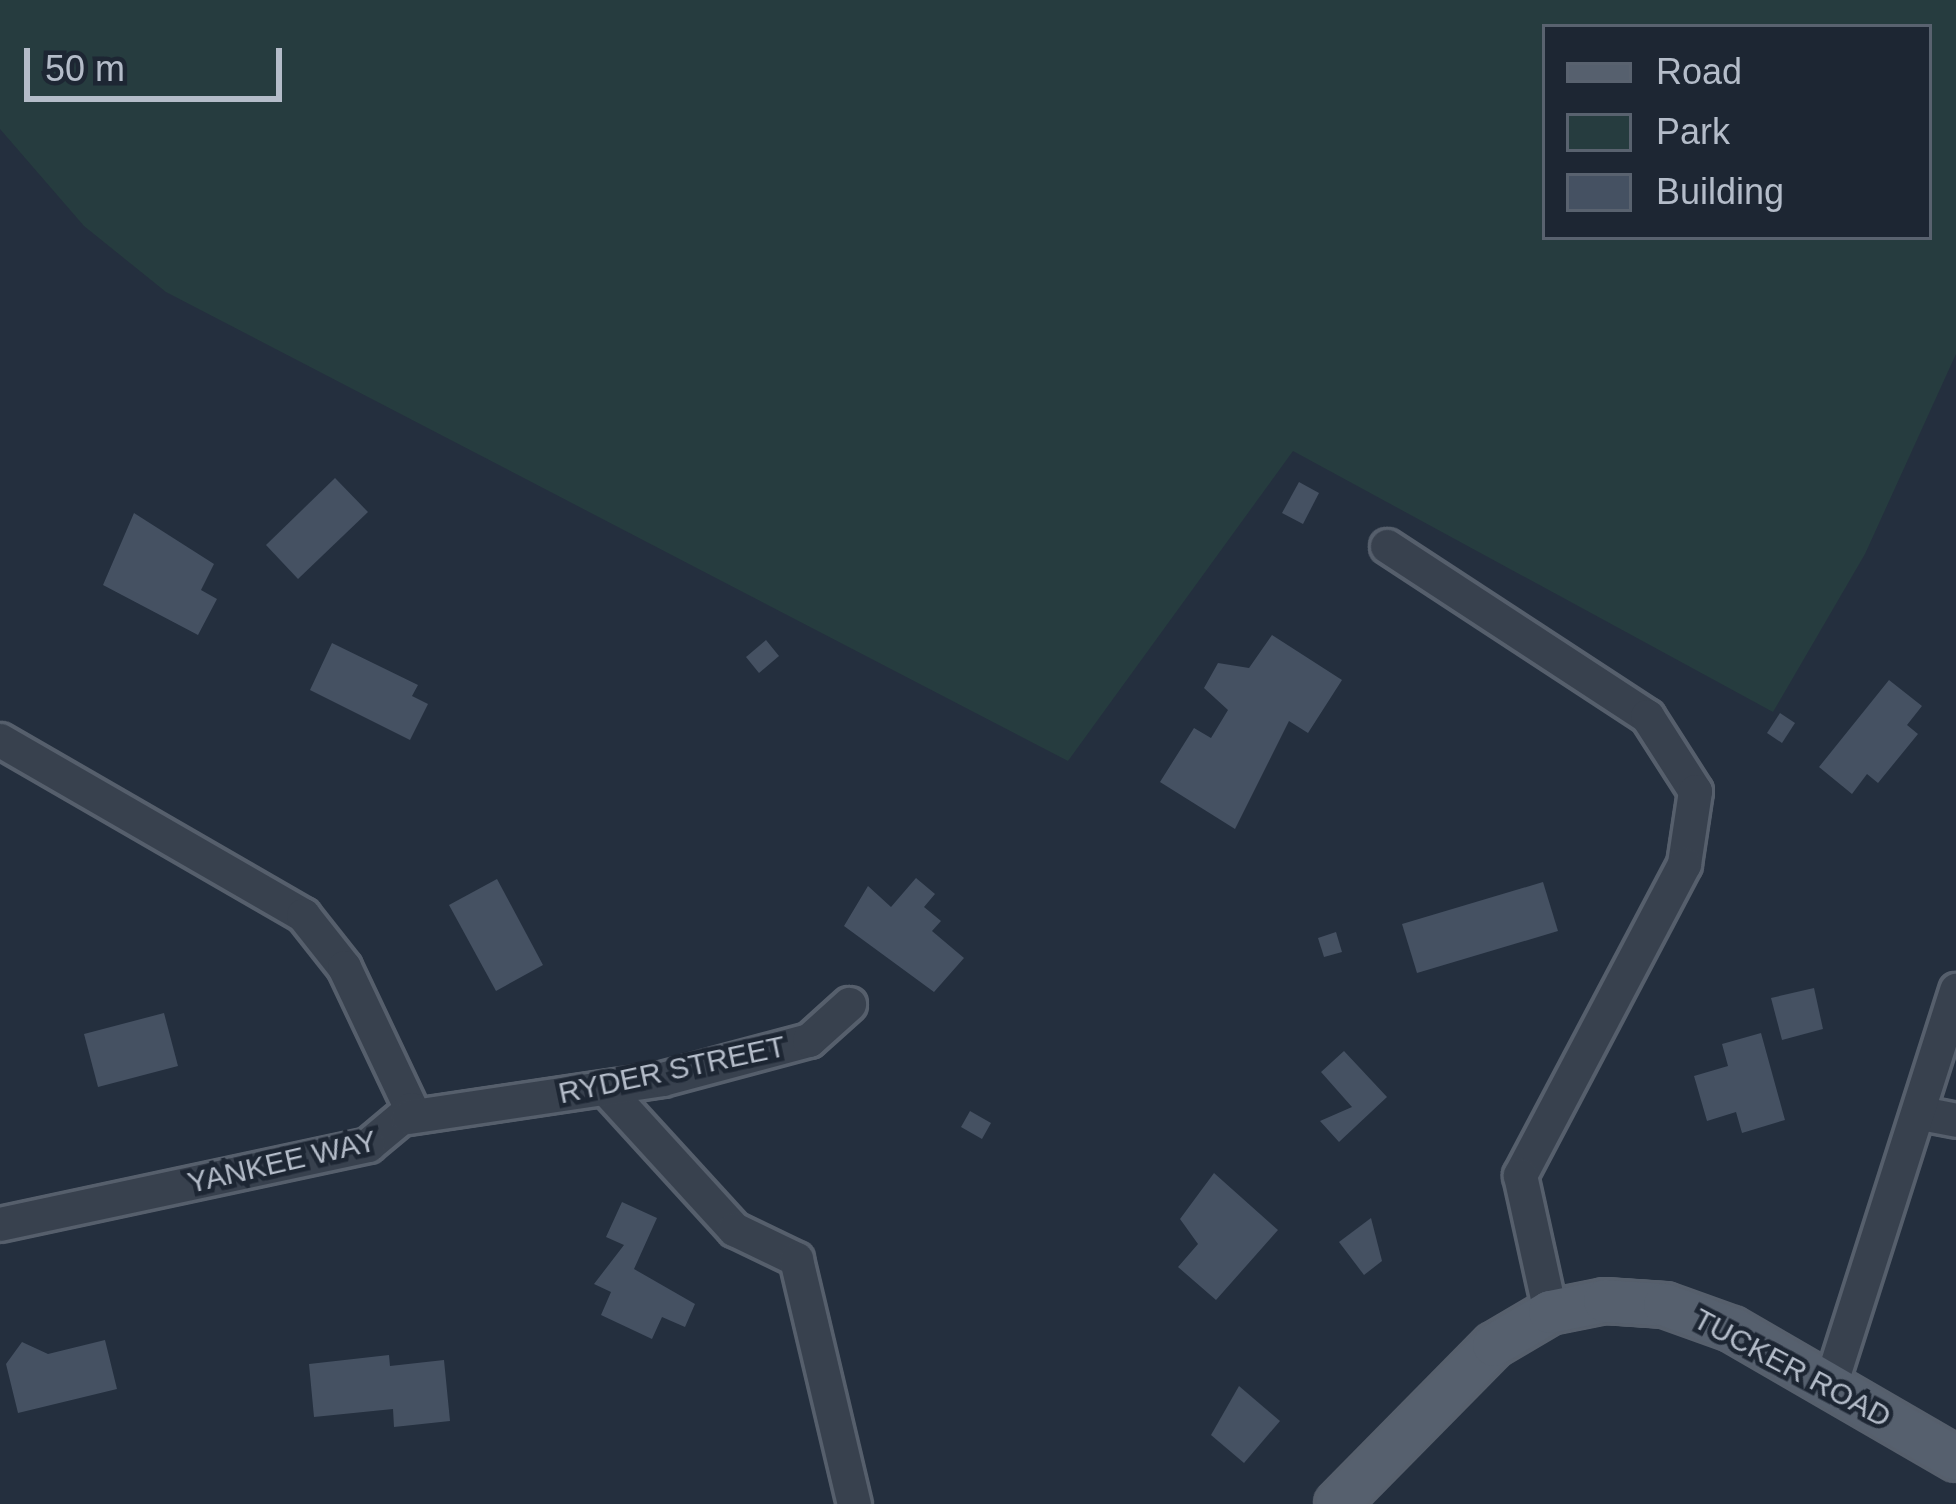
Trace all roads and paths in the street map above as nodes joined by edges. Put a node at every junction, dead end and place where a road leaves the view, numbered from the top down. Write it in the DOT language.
graph roads {
  1 [pos="1387,546"];
  2 [pos="0,740"];
  3 [pos="1956,990"];
  4 [pos="849,1004"];
  5 [pos="606,1089"];
  6 [pos="1921,1112"];
  7 [pos="408,1117"];
  8 [pos="1956,1120"];
  9 [pos="0,1224"];
  10 [pos="1550,1312"];
  11 [pos="1830,1385"];
  12 [pos="1956,1459"];
  13 [pos="854,1504"];
  14 [pos="1337,1504"];
  1 -- 10 [label="street"];
  2 -- 7 [label="street, YANKEE WAY"];
  3 -- 6 [label="street"];
  4 -- 5 [label="street, RYDER STREET"];
  5 -- 7 [label="street, RYDER STREET"];
  5 -- 13 [label="street"];
  6 -- 8 [label="street"];
  6 -- 11 [label="street"];
  7 -- 9 [label="street, YANKEE WAY"];
  10 -- 11 [label="main road, TUCKER ROAD"];
  10 -- 14 [label="main road"];
  11 -- 12 [label="main road, TUCKER ROAD"];
}
